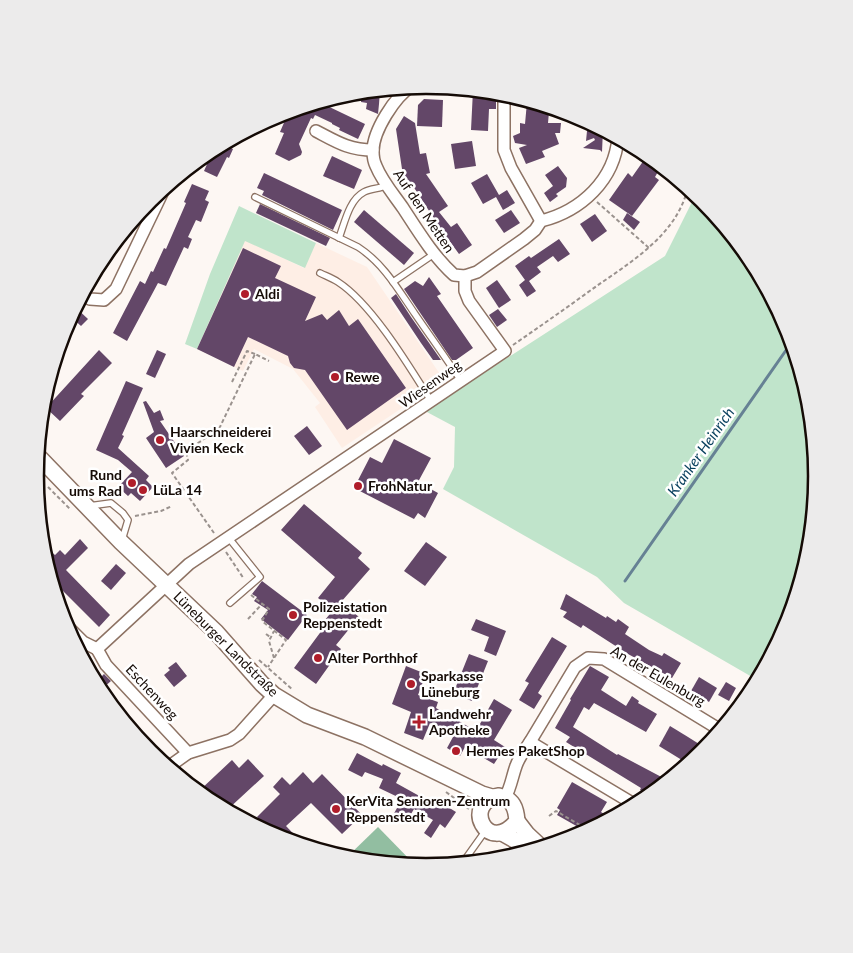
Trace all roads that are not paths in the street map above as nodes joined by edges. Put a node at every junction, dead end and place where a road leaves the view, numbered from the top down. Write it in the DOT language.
graph roads {
  1 [pos="401,95"];
  2 [pos="504,102"];
  3 [pos="316,132"];
  4 [pos="617,145"];
  5 [pos="373,150"];
  6 [pos="387,185"];
  7 [pos="255,197"];
  8 [pos="156,206"];
  9 [pos="540,220"];
  10 [pos="339,238"];
  11 [pos="434,254"];
  12 [pos="320,273"];
  13 [pos="465,276"];
  14 [pos="393,282"];
  15 [pos="88,298"];
  16 [pos="461,381"];
  17 [pos="431,401"];
  18 [pos="45,463"];
  19 [pos="87,506"];
  20 [pos="225,540"];
  21 [pos="121,542"];
  22 [pos="166,584"];
  23 [pos="230,603"];
  24 [pos="80,640"];
  25 [pos="97,649"];
  26 [pos="274,695"];
  27 [pos="716,727"];
  28 [pos="530,742"];
  29 [pos="188,753"];
  30 [pos="173,763"];
  31 [pos="425,768"];
  32 [pos="499,797"];
  33 [pos="629,801"];
  34 [pos="479,813"];
  35 [pos="517,821"];
  36 [pos="487,830"];
  37 [pos="502,833"];
  38 [pos="537,843"];
  39 [pos="523,847"];
  40 [pos="467,857"];
  1 -- 5 [label="street"];
  2 -- 9 [label="street"];
  3 -- 5 [label="street"];
  4 -- 9 [label="street"];
  5 -- 6 [label="street, Auf den Metten"];
  6 -- 10 [label="lane"];
  6 -- 11 [label="street, Auf den Metten"];
  7 -- 10 [label="lane"];
  8 -- 15 [label="street"];
  9 -- 13 [label="street"];
  10 -- 14 [label="lane"];
  11 -- 13 [label="street, Auf den Metten"];
  11 -- 14 [label="lane"];
  12 -- 17 [label="lane"];
  13 -- 16 [label="street, Wiesenweg"];
  14 -- 16 [label="lane"];
  16 -- 17 [label="street, Wiesenweg"];
  17 -- 20 [label="street, Wiesenweg"];
  18 -- 19 [label="main road, Lüneburger Landstraße"];
  19 -- 21 [label="main road, Lüneburger Landstraße"];
  19 -- 21 [label="lane"];
  20 -- 22 [label="street, Wiesenweg"];
  20 -- 23 [label="lane"];
  21 -- 22 [label="main road, Lüneburger Landstraße"];
  22 -- 25 [label="street, Wiesenweg"];
  22 -- 26 [label="main road, Lüneburger Landstraße"];
  24 -- 25 [label="street"];
  25 -- 29 [label="street, Eschenweg"];
  26 -- 29 [label="street"];
  26 -- 31 [label="main road, Lüneburger Landstraße"];
  27 -- 28 [label="street, An der Eulenburg"];
  28 -- 32 [label="street, An der Eulenburg"];
  28 -- 33 [label="street"];
  29 -- 30 [label="street"];
  31 -- 32 [label="main road, Lüneburger Landstraße"];
  31 -- 34 [label="main road, Lüneburger Landstraße"];
  32 -- 34 [label="main road"];
  32 -- 35 [label="main road"];
  34 -- 36 [label="main road"];
  35 -- 37 [label="main road"];
  35 -- 38 [label="main road"];
  36 -- 37 [label="main road"];
  36 -- 40 [label="lane"];
  37 -- 39 [label="main road"];
}
